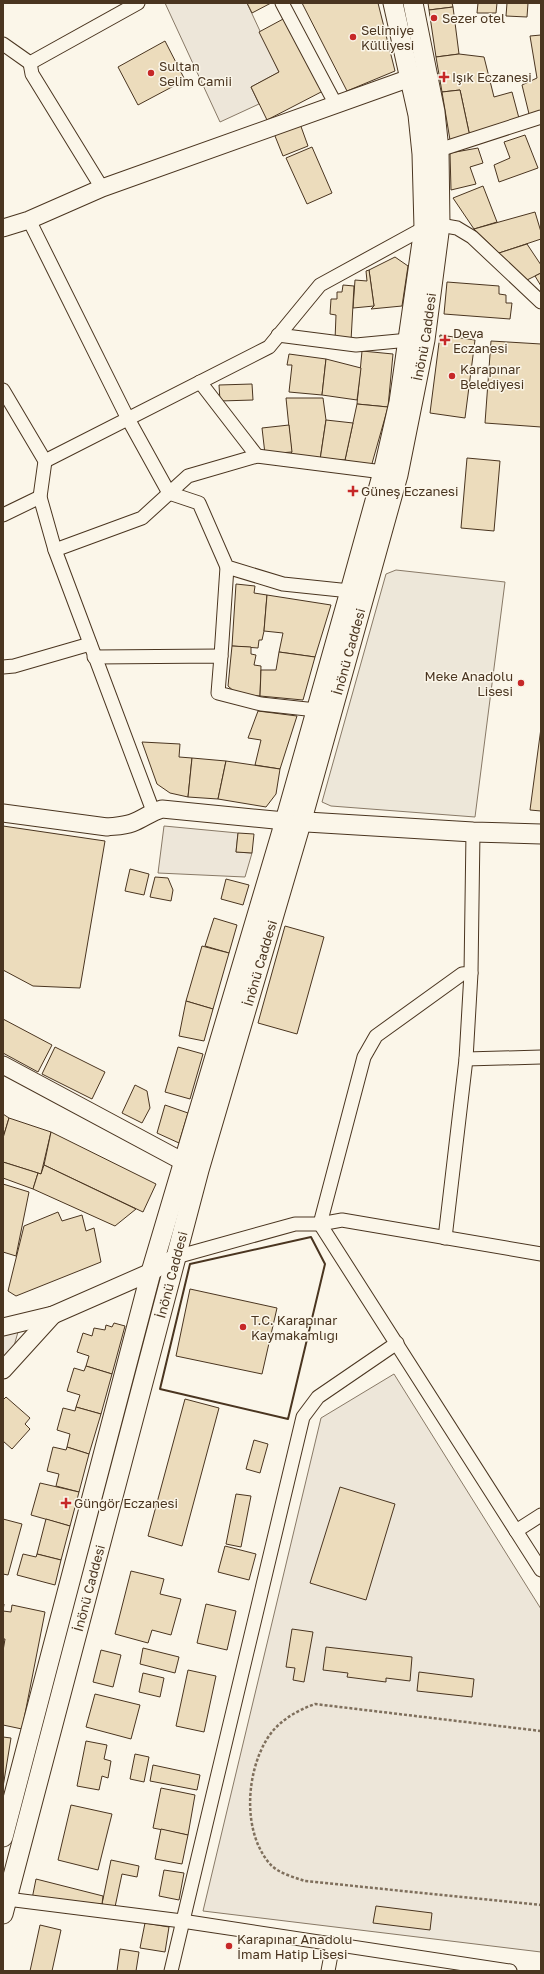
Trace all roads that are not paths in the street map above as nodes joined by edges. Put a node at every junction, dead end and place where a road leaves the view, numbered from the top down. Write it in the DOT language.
graph roads {
  1 [pos="138,3"];
  2 [pos="282,3"];
  3 [pos="394,3"];
  4 [pos="413,3"];
  5 [pos="3,44"];
  6 [pos="30,63"];
  7 [pos="410,78"];
  8 [pos="335,103"];
  9 [pos="541,117"];
  10 [pos="438,150"];
  11 [pos="102,188"];
  12 [pos="29,220"];
  13 [pos="432,227"];
  14 [pos="3,228"];
  15 [pos="541,302"];
  16 [pos="278,335"];
  17 [pos="409,340"];
  18 [pos="200,382"];
  19 [pos="3,390"];
  20 [pos="127,418"];
  21 [pos="257,456"];
  22 [pos="45,461"];
  23 [pos="382,472"];
  24 [pos="169,493"];
  25 [pos="40,497"];
  26 [pos="3,515"];
  27 [pos="55,550"];
  28 [pos="227,567"];
  29 [pos="350,591"];
  30 [pos="90,644"];
  31 [pos="222,656"];
  32 [pos="94,657"];
  33 [pos="3,667"];
  34 [pos="316,710"];
  35 [pos="153,811"];
  36 [pos="3,813"];
  37 [pos="293,822"];
  38 [pos="473,832"];
  39 [pos="541,834"];
  40 [pos="471,973"];
  41 [pos="541,1057"];
  42 [pos="466,1059"];
  43 [pos="3,1065"];
  44 [pos="191,1166"];
  45 [pos="320,1224"];
  46 [pos="445,1238"];
  47 [pos="541,1254"];
  48 [pos="176,1257"];
  49 [pos="151,1272"];
  50 [pos="53,1315"];
  51 [pos="3,1327"];
  52 [pos="397,1343"];
  53 [pos="3,1370"];
  54 [pos="541,1515"];
  55 [pos="516,1531"];
  56 [pos="541,1570"];
  57 [pos="3,1837"];
  58 [pos="4,1904"];
  59 [pos="182,1921"];
  60 [pos="333,1944"];
  61 [pos="171,1971"];
  62 [pos="328,1971"];
  63 [pos="510,1971"];
  1 -- 6 [label="street"];
  2 -- 8 [label="street"];
  3 -- 7 [label="main road, İnönü Caddesi"];
  4 -- 10 [label="main road, İnönü Caddesi"];
  5 -- 6 [label="street"];
  6 -- 11 [label="street"];
  7 -- 8 [label="street"];
  7 -- 13 [label="main road, İnönü Caddesi"];
  8 -- 11 [label="street"];
  9 -- 10 [label="street"];
  10 -- 13 [label="main road, İnönü Caddesi"];
  11 -- 12 [label="street"];
  12 -- 14 [label="street"];
  12 -- 20 [label="street"];
  13 -- 15 [label="street"];
  13 -- 16 [label="street"];
  13 -- 17 [label="main road, İnönü Caddesi"];
  13 -- 37 [label="main road, İnönü Caddesi"];
  16 -- 17 [label="street"];
  16 -- 18 [label="street"];
  17 -- 23 [label="main road, İnönü Caddesi"];
  18 -- 20 [label="street"];
  18 -- 21 [label="street"];
  19 -- 22 [label="street"];
  20 -- 22 [label="street"];
  20 -- 24 [label="street"];
  21 -- 23 [label="street"];
  21 -- 24 [label="street"];
  22 -- 25 [label="street"];
  23 -- 29 [label="main road, İnönü Caddesi"];
  24 -- 27 [label="street"];
  24 -- 28 [label="street"];
  25 -- 26 [label="street"];
  25 -- 27 [label="street"];
  27 -- 30 [label="street"];
  28 -- 29 [label="street"];
  28 -- 31 [label="street"];
  29 -- 34 [label="main road, İnönü Caddesi"];
  30 -- 32 [label="street"];
  30 -- 33 [label="street"];
  31 -- 32 [label="street"];
  31 -- 34 [label="street"];
  32 -- 35 [label="street"];
  34 -- 37 [label="main road, İnönü Caddesi"];
  35 -- 36 [label="street"];
  35 -- 37 [label="street"];
  37 -- 38 [label="main road"];
  37 -- 44 [label="main road, İnönü Caddesi"];
  38 -- 39 [label="main road"];
  38 -- 40 [label="street"];
  40 -- 42 [label="street"];
  40 -- 45 [label="street"];
  41 -- 42 [label="street"];
  42 -- 46 [label="street"];
  43 -- 44 [label="street"];
  44 -- 48 [label="main road, İnönü Caddesi"];
  44 -- 49 [label="main road, İnönü Caddesi"];
  45 -- 46 [label="street"];
  45 -- 48 [label="street"];
  45 -- 52 [label="street"];
  46 -- 47 [label="street"];
  48 -- 49 [label="street"];
  48 -- 58 [label="main road, İnönü Caddesi"];
  49 -- 50 [label="street"];
  49 -- 57 [label="main road, İnönü Caddesi"];
  50 -- 51 [label="street"];
  50 -- 53 [label="street"];
  52 -- 55 [label="street"];
  52 -- 59 [label="street"];
  54 -- 55 [label="street"];
  55 -- 56 [label="street"];
  58 -- 59 [label="street"];
  59 -- 60 [label="street"];
  59 -- 61 [label="street"];
  60 -- 62 [label="street"];
  60 -- 63 [label="street"];
}
